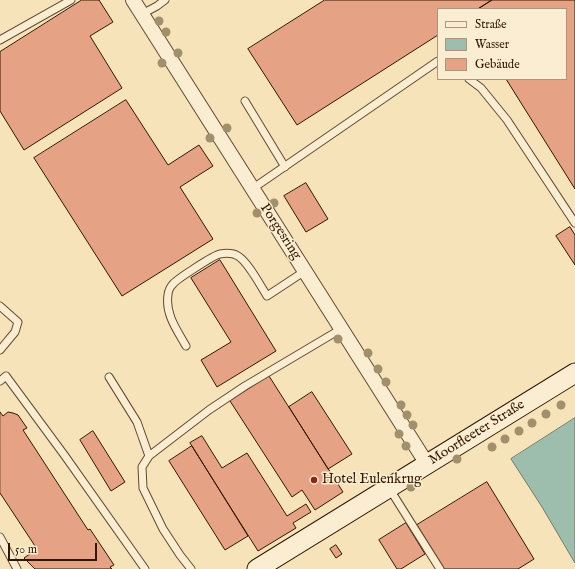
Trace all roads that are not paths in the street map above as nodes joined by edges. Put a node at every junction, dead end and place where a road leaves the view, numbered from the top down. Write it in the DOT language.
graph roads {
  1 [pos="71,0"];
  2 [pos="133,0"];
  3 [pos="165,0"];
  4 [pos="142,14"];
  5 [pos="0,40"];
  6 [pos="437,62"];
  7 [pos="470,80"];
  8 [pos="245,101"];
  9 [pos="285,167"];
  10 [pos="252,189"];
  11 [pos="575,223"];
  12 [pos="305,271"];
  13 [pos="0,306"];
  14 [pos="341,329"];
  15 [pos="186,346"];
  16 [pos="0,350"];
  17 [pos="575,373"];
  18 [pos="109,378"];
  19 [pos="0,381"];
  20 [pos="149,456"];
  21 [pos="427,464"];
  22 [pos="388,488"];
  23 [pos="0,537"];
  24 [pos="17,569"];
  25 [pos="145,569"];
  26 [pos="191,569"];
  27 [pos="257,569"];
  28 [pos="440,569"];
  1 -- 5 [label="lane"];
  2 -- 4 [label="street, Porgesring"];
  3 -- 4 [label="lane"];
  4 -- 10 [label="street, Porgesring"];
  6 -- 9 [label="lane"];
  7 -- 11 [label="lane"];
  8 -- 9 [label="lane"];
  9 -- 10 [label="lane"];
  10 -- 12 [label="street, Porgesring"];
  12 -- 14 [label="street, Porgesring"];
  12 -- 15 [label="lane"];
  13 -- 16 [label="lane"];
  14 -- 20 [label="lane"];
  14 -- 21 [label="street, Porgesring"];
  17 -- 21 [label="street, Moorfleeter Straße"];
  18 -- 20 [label="lane"];
  19 -- 25 [label="lane"];
  20 -- 26 [label="lane"];
  21 -- 22 [label="street, Moorfleeter Straße"];
  22 -- 27 [label="street, Moorfleeter Straße"];
  22 -- 28 [label="lane"];
  23 -- 24 [label="lane"];
}
